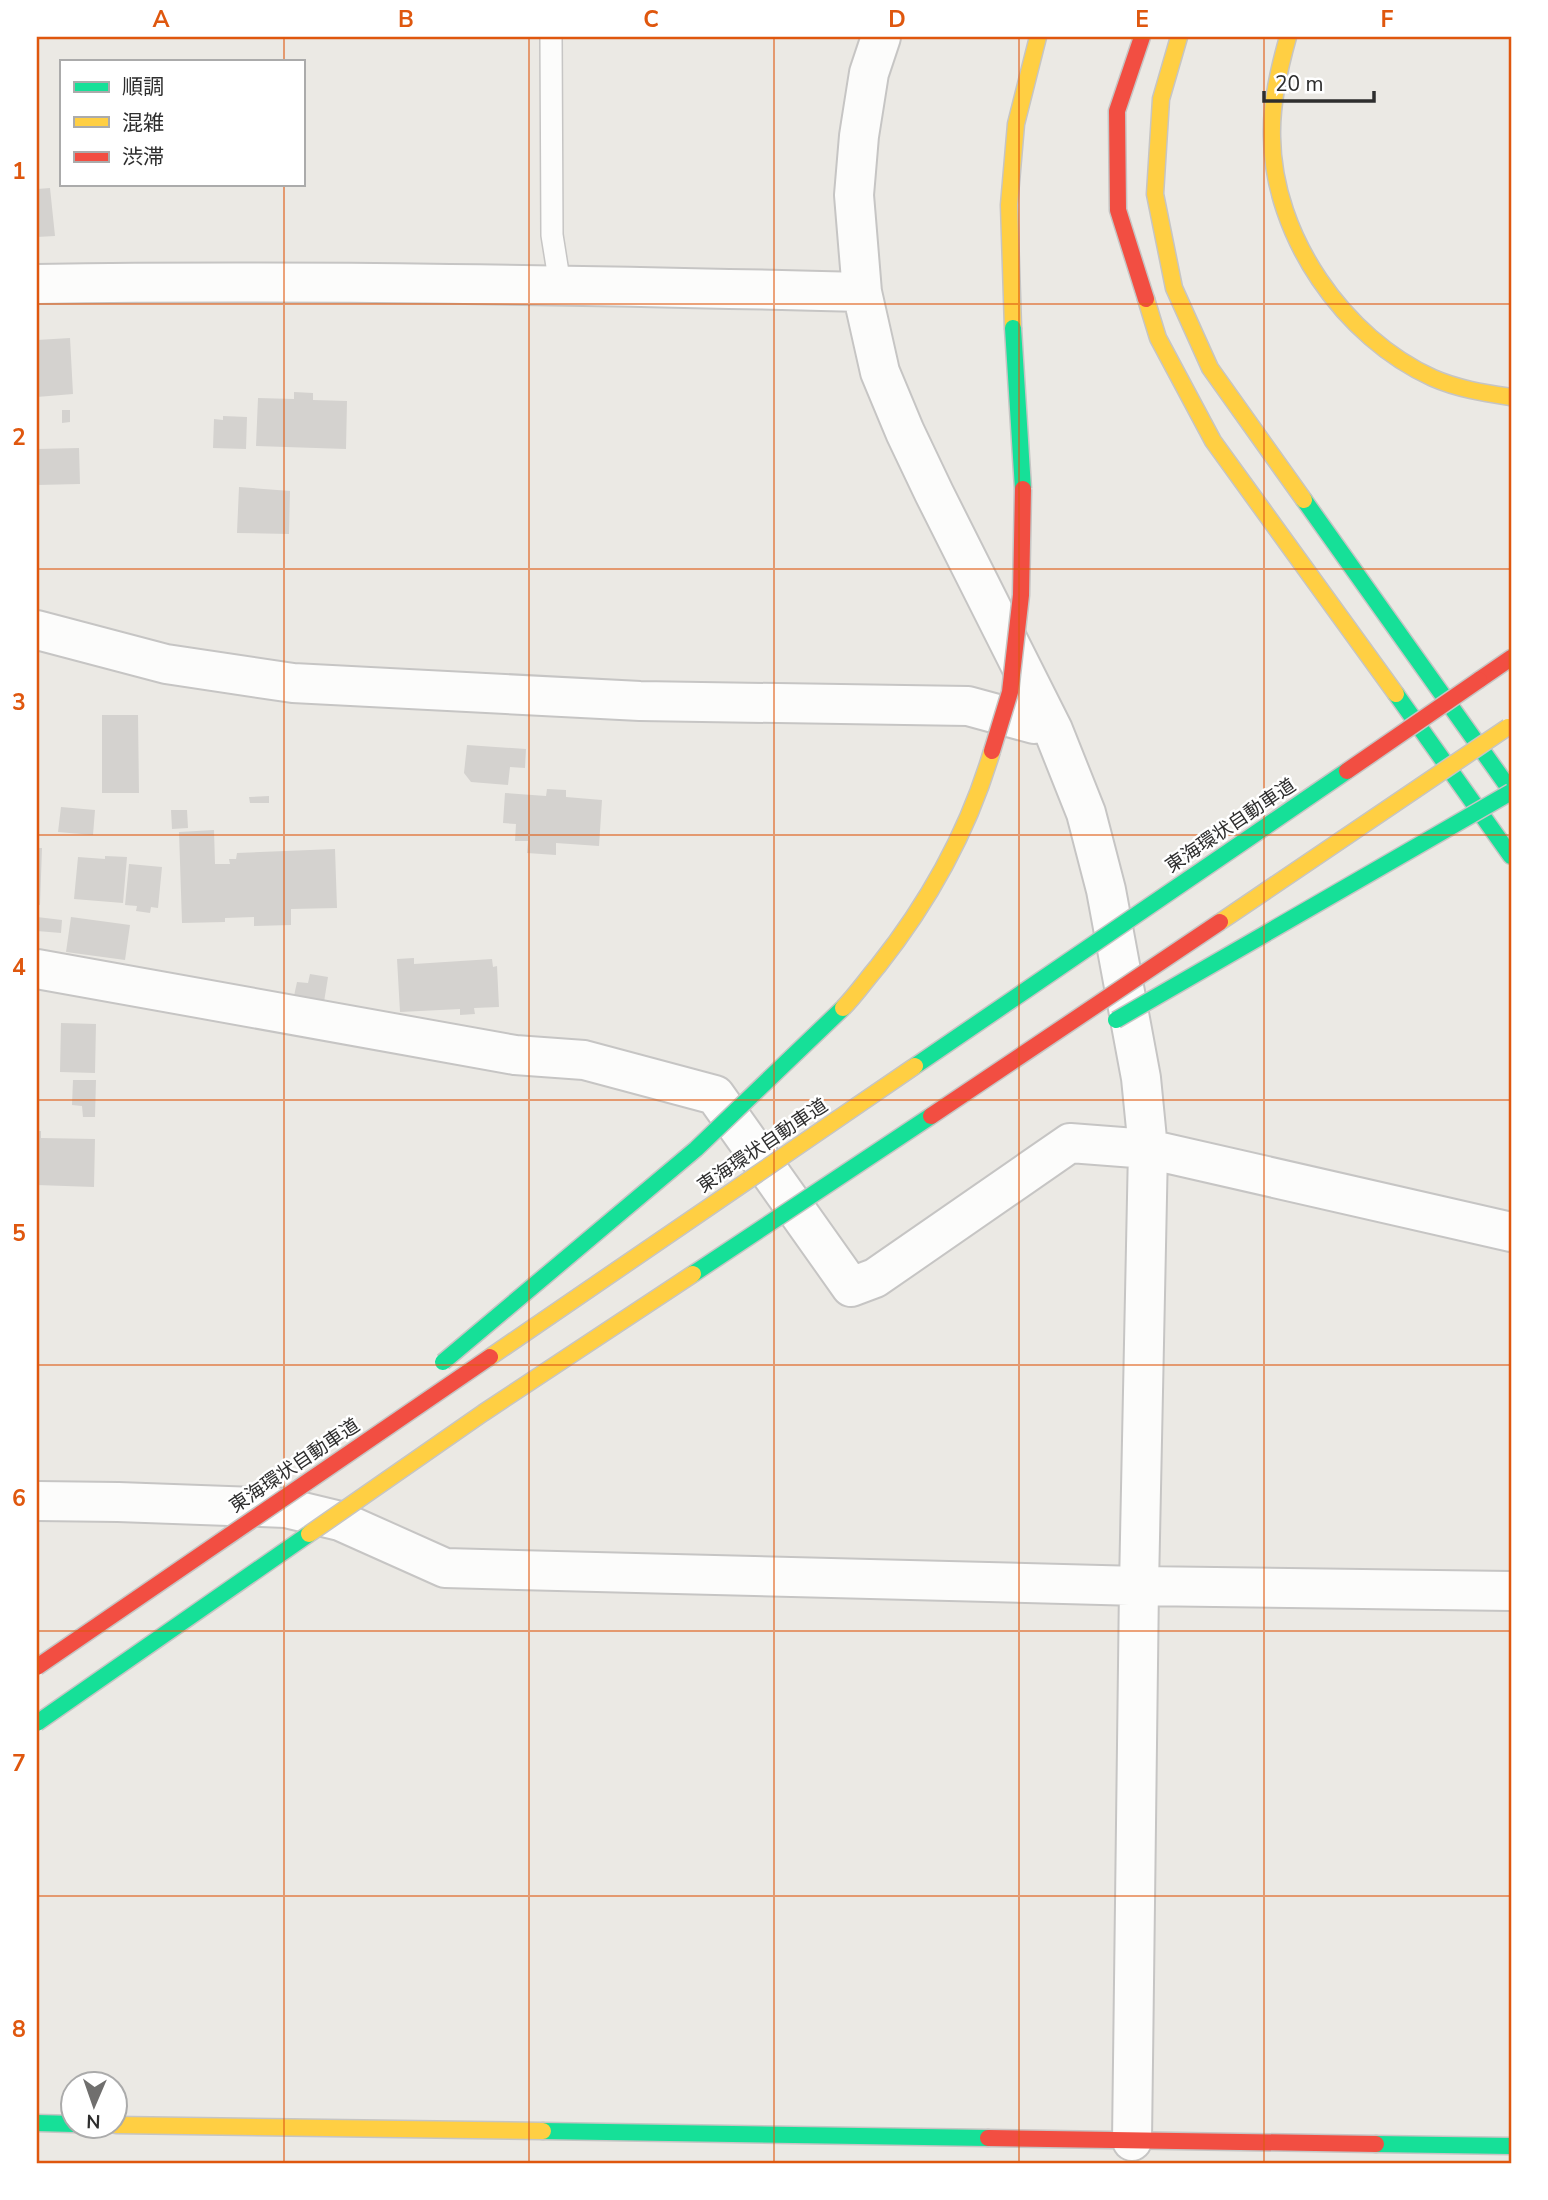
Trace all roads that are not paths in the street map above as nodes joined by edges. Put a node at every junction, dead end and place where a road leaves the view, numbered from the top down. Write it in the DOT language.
graph roads {
  1 [pos="551,37"];
  2 [pos="881,37"];
  3 [pos="1038,37"];
  4 [pos="1142,37"];
  5 [pos="1179,37"];
  6 [pos="1288,37"];
  7 [pos="37,285"];
  8 [pos="560,285"];
  9 [pos="862,292"];
  10 [pos="1511,397"];
  11 [pos="37,630"];
  12 [pos="1511,659"];
  13 [pos="1510,726"];
  14 [pos="1053,730"];
  15 [pos="1511,791"];
  16 [pos="1511,856"];
  17 [pos="37,969"];
  18 [pos="1103,1028"];
  19 [pos="1019,1076"];
  20 [pos="1148,1149"];
  21 [pos="826,1187"];
  22 [pos="1511,1232"];
  23 [pos="432,1372"];
  24 [pos="400,1399"];
  25 [pos="284,1497"];
  26 [pos="37,1501"];
  27 [pos="1139,1586"];
  28 [pos="1511,1591"];
  29 [pos="37,1667"];
  30 [pos="37,1723"];
  31 [pos="37,2123"];
  32 [pos="60,2124"];
  33 [pos="130,2125"];
  34 [pos="1511,2146"];
  35 [pos="1111,2149"];
  1 -- 8 [label="lane"];
  2 -- 9 [label="street"];
  3 -- 23 [label="main road, bridge"];
  4 -- 16 [label="main road"];
  5 -- 15 [label="main road"];
  6 -- 10 [label="main road"];
  7 -- 8 [label="street"];
  8 -- 9 [label="street"];
  9 -- 14 [label="street"];
  11 -- 14 [label="street"];
  12 -- 25 [label="main road, 東海環状自動車道, bridge"];
  13 -- 21 [label="main road, bridge"];
  14 -- 20 [label="street"];
  15 -- 18 [label="main road, bridge"];
  17 -- 20 [label="street"];
  19 -- 21 [label="main road, bridge"];
  20 -- 22 [label="street"];
  20 -- 27 [label="street"];
  21 -- 30 [label="main road, bridge"];
  24 -- 25 [label="main road, bridge"];
  25 -- 29 [label="main road, 東海環状自動車道, bridge"];
  26 -- 27 [label="street"];
  27 -- 28 [label="street"];
  27 -- 35 [label="street"];
  31 -- 32 [label="main road"];
  33 -- 35 [label="main road"];
  34 -- 35 [label="main road"];
}
